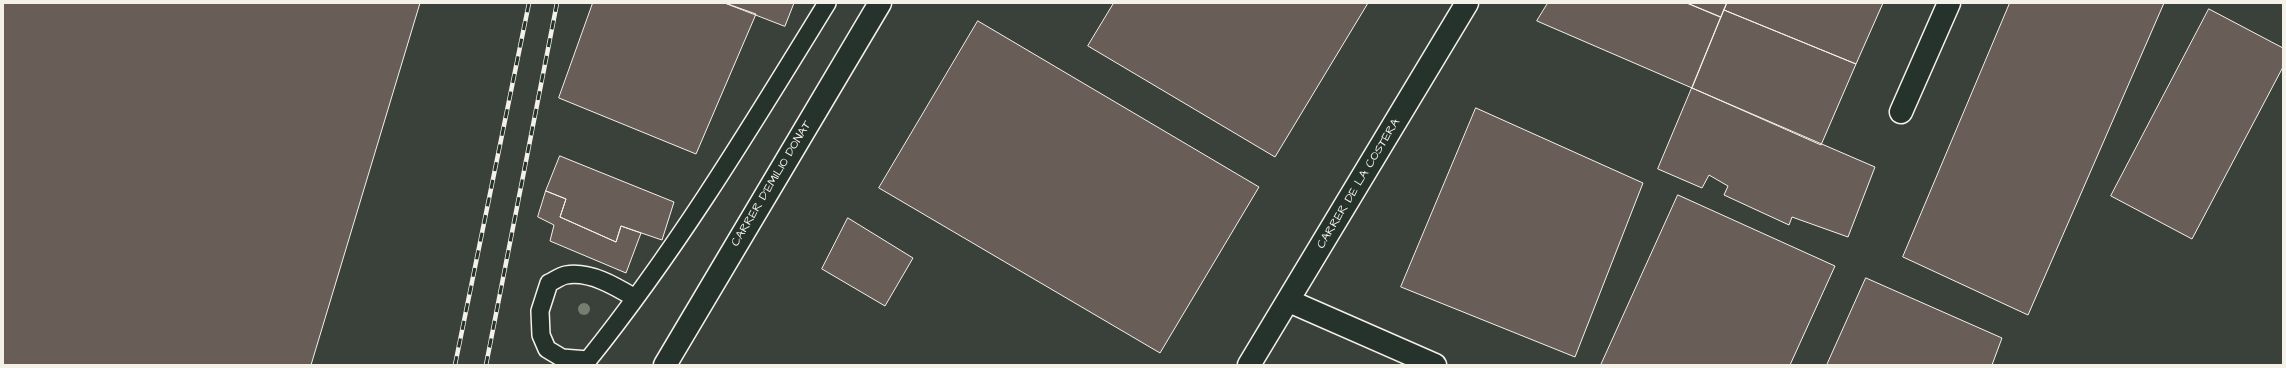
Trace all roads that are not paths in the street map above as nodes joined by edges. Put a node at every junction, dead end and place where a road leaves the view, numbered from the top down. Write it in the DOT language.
graph roads {
  1 [pos="827,3"];
  2 [pos="880,3"];
  3 [pos="1467,3"];
  4 [pos="1949,3"];
  5 [pos="1901,112"];
  6 [pos="635,298"];
  7 [pos="1289,301"];
  8 [pos="665,365"];
  9 [pos="1249,365"];
  10 [pos="1435,365"];
  1 -- 6 [label="lane"];
  2 -- 8 [label="street, CARRER D'EMILIO DONAT"];
  3 -- 7 [label="street, CARRER DE LA COSTERA"];
  4 -- 5 [label="street"];
  6 -- 6 [label="lane"];
  7 -- 9 [label="street, CARRER DE LA COSTERA"];
  7 -- 10 [label="street"];
}
